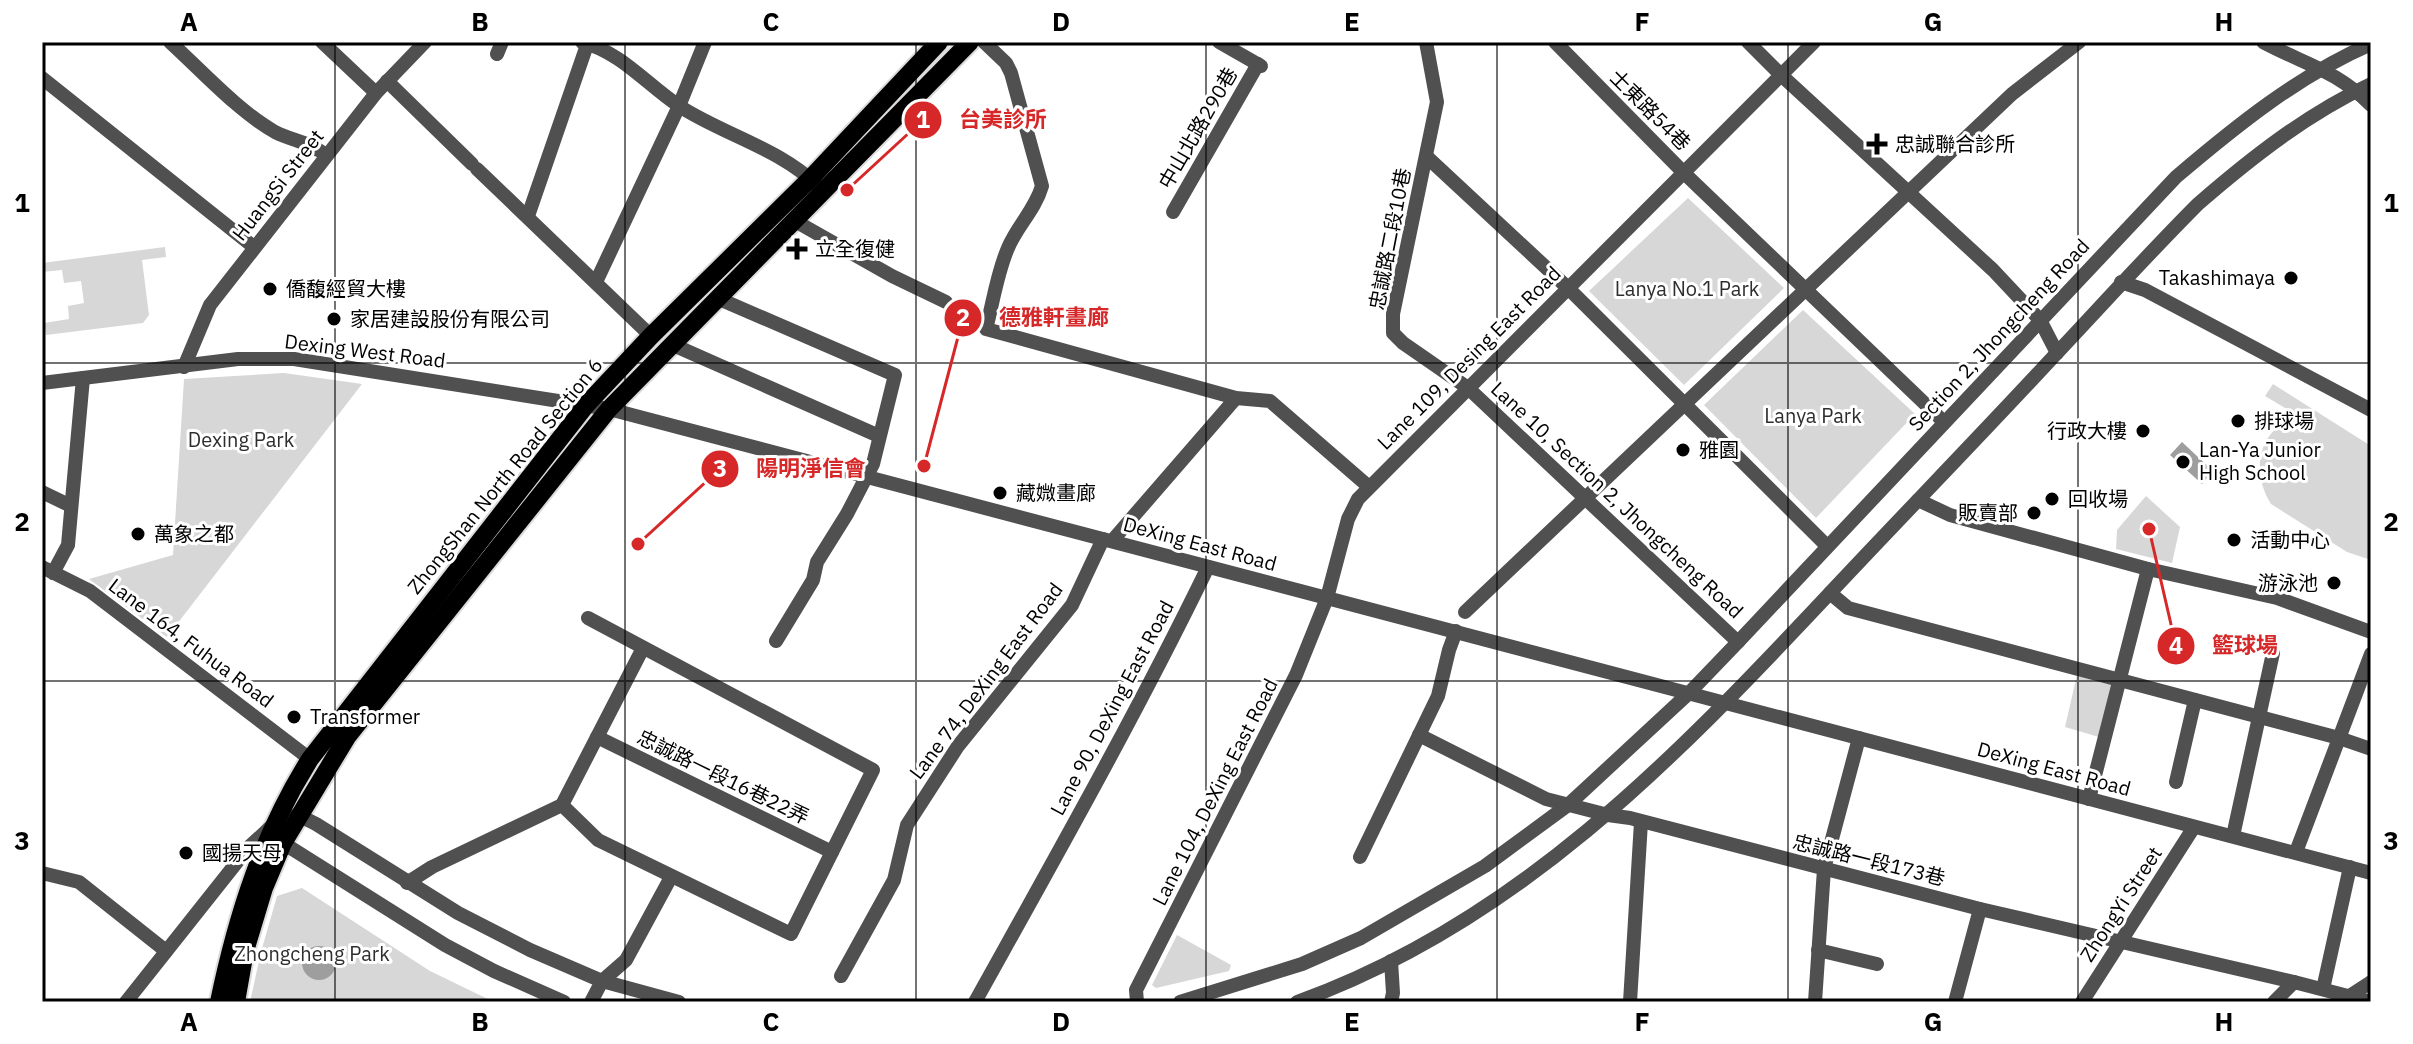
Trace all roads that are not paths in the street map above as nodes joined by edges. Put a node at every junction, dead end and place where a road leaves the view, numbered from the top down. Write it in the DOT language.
graph roads {
  1 [pos="170,42"];
  2 [pos="322,42"];
  3 [pos="425,42"];
  4 [pos="705,42"];
  5 [pos="970,42"];
  6 [pos="984,42"];
  7 [pos="1219,42"];
  8 [pos="1426,42"];
  9 [pos="1555,42"];
  10 [pos="1748,42"];
  11 [pos="1814,42"];
  12 [pos="2079,42"];
  13 [pos="2263,42"];
  14 [pos="586,43"];
  15 [pos="937,43"];
  16 [pos="2371,44"];
  17 [pos="952,59"];
  18 [pos="2324,69"];
  19 [pos="1781,75"];
  20 [pos="42,78"];
  21 [pos="387,81"];
  22 [pos="2371,84"];
  23 [pos="376,93"];
  24 [pos="2364,93"];
  25 [pos="2371,105"];
  26 [pos="679,106"];
  27 [pos="326,155"];
  28 [pos="1427,157"];
  29 [pos="1683,172"];
  30 [pos="817,185"];
  31 [pos="1907,193"];
  32 [pos="1173,212"];
  33 [pos="528,216"];
  34 [pos="795,221"];
  35 [pos="254,247"];
  36 [pos="596,282"];
  37 [pos="2121,282"];
  38 [pos="1568,288"];
  39 [pos="1806,288"];
  40 [pos="717,298"];
  41 [pos="946,302"];
  42 [pos="2040,320"];
  43 [pos="651,336"];
  44 [pos="671,344"];
  45 [pos="2057,353"];
  46 [pos="184,367"];
  47 [pos="83,378"];
  48 [pos="42,383"];
  49 [pos="1468,388"];
  50 [pos="1236,398"];
  51 [pos="587,404"];
  52 [pos="1683,404"];
  53 [pos="609,409"];
  54 [pos="2371,410"];
  55 [pos="1944,422"];
  56 [pos="879,436"];
  57 [pos="867,476"];
  58 [pos="1368,486"];
  59 [pos="42,492"];
  60 [pos="1586,499"];
  61 [pos="1918,500"];
  62 [pos="71,506"];
  63 [pos="1108,540"];
  64 [pos="1827,546"];
  65 [pos="1208,567"];
  66 [pos="2148,569"];
  67 [pos="48,570"];
  68 [pos="1830,593"];
  69 [pos="1327,598"];
  70 [pos="1465,612"];
  71 [pos="588,618"];
  72 [pos="1456,631"];
  73 [pos="2371,632"];
  74 [pos="776,641"];
  75 [pos="1738,642"];
  76 [pos="643,648"];
  77 [pos="2273,653"];
  78 [pos="2371,654"];
  79 [pos="2118,679"];
  80 [pos="1689,693"];
  81 [pos="2195,700"];
  82 [pos="1727,702"];
  83 [pos="2258,717"];
  84 [pos="1419,735"];
  85 [pos="597,737"];
  86 [pos="1859,738"];
  87 [pos="2339,738"];
  88 [pos="2371,749"];
  89 [pos="310,759"];
  90 [pos="2176,782"];
  91 [pos="2089,799"];
  92 [pos="562,805"];
  93 [pos="1568,805"];
  94 [pos="298,815"];
  95 [pos="1608,815"];
  96 [pos="1641,822"];
  97 [pos="273,824"];
  98 [pos="2194,827"];
  99 [pos="2233,836"];
  100 [pos="283,843"];
  101 [pos="832,852"];
  102 [pos="2296,852"];
  103 [pos="1360,857"];
  104 [pos="2350,867"];
  105 [pos="1824,869"];
  106 [pos="42,873"];
  107 [pos="2371,873"];
  108 [pos="671,877"];
  109 [pos="407,883"];
  110 [pos="1980,909"];
  111 [pos="2121,943"];
  112 [pos="1818,950"];
  113 [pos="166,951"];
  114 [pos="1391,961"];
  115 [pos="1877,964"];
  116 [pos="841,976"];
  117 [pos="602,981"];
  118 [pos="2294,982"];
  119 [pos="2371,982"];
  120 [pos="2323,989"];
  121 [pos="2351,995"];
  122 [pos="126,1002"];
  123 [pos="219,1002"];
  124 [pos="236,1002"];
  125 [pos="564,1002"];
  126 [pos="591,1002"];
  127 [pos="679,1002"];
  128 [pos="975,1002"];
  129 [pos="1137,1002"];
  130 [pos="1180,1002"];
  131 [pos="1297,1002"];
  132 [pos="1391,1002"];
  133 [pos="1630,1002"];
  134 [pos="1815,1002"];
  135 [pos="1955,1002"];
  136 [pos="2082,1002"];
  137 [pos="2274,1002"];
  138 [pos="2371,1002"];
  1 -- 27 [label="street"];
  2 -- 23 [label="street"];
  3 -- 21 [label="street, HuangSi Street"];
  4 -- 26 [label="street"];
  5 -- 17 [label="main road"];
  6 -- 50 [label="street"];
  7 -- 32 [label="street, 中山北路290巷"];
  8 -- 28 [label="street"];
  9 -- 29 [label="street, 士東路54巷"];
  10 -- 19 [label="street"];
  11 -- 19 [label="street, Lane 109, Desing East Road"];
  12 -- 31 [label="street"];
  13 -- 18 [label="street"];
  14 -- 26 [label="street"];
  14 -- 33 [label="street"];
  15 -- 17 [label="street"];
  15 -- 30 [label="main road, ZhongShan North Road Section 6"];
  16 -- 18 [label="street, Section 2, Jhongcheng Road"];
  17 -- 30 [label="main road, ZhongShan North Road Section 6"];
  18 -- 24 [label="street"];
  18 -- 42 [label="street, Section 2, Jhongcheng Road"];
  19 -- 29 [label="street, Lane 109, Desing East Road"];
  19 -- 31 [label="street"];
  20 -- 35 [label="street"];
  21 -- 23 [label="street, HuangSi Street"];
  21 -- 33 [label="street"];
  22 -- 24 [label="street"];
  23 -- 27 [label="street, HuangSi Street"];
  24 -- 25 [label="street"];
  24 -- 37 [label="street"];
  26 -- 30 [label="street"];
  26 -- 36 [label="street"];
  27 -- 35 [label="street, HuangSi Street"];
  28 -- 38 [label="street"];
  28 -- 49 [label="street, 忠誠路二段10巷"];
  29 -- 38 [label="street, Lane 109, Desing East Road"];
  29 -- 39 [label="street, 士東路54巷"];
  30 -- 34 [label="main road, ZhongShan North Road Section 6"];
  30 -- 43 [label="main road, ZhongShan North Road Section 6"];
  31 -- 39 [label="street"];
  31 -- 42 [label="street"];
  33 -- 36 [label="street"];
  34 -- 40 [label="main road, ZhongShan North Road Section 6"];
  34 -- 41 [label="street"];
  35 -- 46 [label="street, HuangSi Street"];
  36 -- 43 [label="street"];
  37 -- 45 [label="street"];
  37 -- 54 [label="street"];
  38 -- 49 [label="street, Lane 109, Desing East Road"];
  38 -- 52 [label="street"];
  39 -- 52 [label="street"];
  39 -- 55 [label="street, 士東路54巷"];
  40 -- 44 [label="main road, ZhongShan North Road Section 6"];
  40 -- 56 [label="street"];
  42 -- 45 [label="street"];
  42 -- 55 [label="street, Section 2, Jhongcheng Road"];
  43 -- 51 [label="main road, ZhongShan North Road Section 6"];
  44 -- 53 [label="main road, ZhongShan North Road Section 6"];
  44 -- 56 [label="street"];
  45 -- 61 [label="street"];
  46 -- 47 [label="street, Dexing West Road"];
  46 -- 51 [label="street, Dexing West Road"];
  47 -- 48 [label="street, Dexing West Road"];
  47 -- 62 [label="street"];
  49 -- 58 [label="street, Lane 109, Desing East Road"];
  49 -- 60 [label="street, Lane 10, Section 2, Jhongcheng Road"];
  50 -- 58 [label="street"];
  50 -- 63 [label="street, Lane 74, DeXing East Road"];
  51 -- 53 [label="street"];
  51 -- 89 [label="main road, ZhongShan North Road Section 6"];
  52 -- 60 [label="street"];
  52 -- 64 [label="street"];
  53 -- 57 [label="street, DeXing East Road"];
  53 -- 94 [label="main road, ZhongShan North Road Section 6"];
  55 -- 64 [label="street, Section 2, Jhongcheng Road"];
  56 -- 57 [label="street"];
  57 -- 63 [label="street, DeXing East Road"];
  57 -- 74 [label="street"];
  58 -- 69 [label="street, Lane 109, Desing East Road"];
  59 -- 62 [label="street"];
  60 -- 70 [label="street"];
  60 -- 75 [label="street, Lane 10, Section 2, Jhongcheng Road"];
  61 -- 66 [label="street"];
  61 -- 68 [label="street"];
  62 -- 67 [label="street"];
  63 -- 65 [label="street, DeXing East Road"];
  63 -- 116 [label="street, Lane 74, DeXing East Road"];
  64 -- 75 [label="street, Section 2, Jhongcheng Road"];
  65 -- 69 [label="street, DeXing East Road"];
  65 -- 128 [label="street, Lane 90, DeXing East Road"];
  66 -- 73 [label="street"];
  66 -- 79 [label="street"];
  67 -- 89 [label="street, Lane 164, Fuhua Road"];
  68 -- 79 [label="street"];
  68 -- 82 [label="street"];
  69 -- 72 [label="street, DeXing East Road"];
  69 -- 129 [label="street, Lane 104, DeXing East Road"];
  71 -- 76 [label="street"];
  72 -- 80 [label="street, DeXing East Road"];
  72 -- 84 [label="street"];
  75 -- 80 [label="street, Section 2, Jhongcheng Road"];
  76 -- 85 [label="street"];
  76 -- 101 [label="street"];
  77 -- 83 [label="street"];
  78 -- 87 [label="street"];
  79 -- 81 [label="street"];
  79 -- 91 [label="street"];
  80 -- 82 [label="street"];
  80 -- 93 [label="street, Section 2, Jhongcheng Road"];
  81 -- 83 [label="street"];
  81 -- 90 [label="street"];
  82 -- 86 [label="street, DeXing East Road"];
  82 -- 95 [label="street"];
  83 -- 87 [label="street"];
  83 -- 99 [label="street"];
  84 -- 93 [label="street, 忠誠路一段173巷"];
  84 -- 103 [label="street"];
  85 -- 92 [label="street"];
  85 -- 101 [label="street, 忠誠路一段16巷22弄"];
  86 -- 91 [label="street, DeXing East Road"];
  86 -- 105 [label="street"];
  87 -- 88 [label="street"];
  87 -- 102 [label="street"];
  89 -- 97 [label="main road, ZhongShan North Road Section 6"];
  91 -- 98 [label="street, DeXing East Road"];
  92 -- 108 [label="street"];
  92 -- 109 [label="street"];
  93 -- 95 [label="street, 忠誠路一段173巷"];
  93 -- 130 [label="street, Section 2, Jhongcheng Road"];
  94 -- 97 [label="street"];
  94 -- 100 [label="main road"];
  94 -- 109 [label="street"];
  95 -- 96 [label="street, 忠誠路一段173巷"];
  95 -- 114 [label="street"];
  96 -- 105 [label="street, 忠誠路一段173巷"];
  96 -- 133 [label="street"];
  97 -- 100 [label="street"];
  97 -- 113 [label="street"];
  97 -- 123 [label="main road"];
  98 -- 99 [label="street, DeXing East Road"];
  98 -- 111 [label="street, ZhongYi Street"];
  99 -- 102 [label="street, DeXing East Road"];
  100 -- 124 [label="main road"];
  100 -- 125 [label="street"];
  101 -- 108 [label="street"];
  102 -- 104 [label="street, DeXing East Road"];
  104 -- 107 [label="street, DeXing East Road"];
  104 -- 120 [label="street"];
  105 -- 110 [label="street, 忠誠路一段173巷"];
  105 -- 112 [label="street"];
  106 -- 113 [label="street"];
  108 -- 117 [label="street"];
  109 -- 117 [label="street"];
  110 -- 111 [label="street, 忠誠路一段173巷"];
  110 -- 135 [label="street"];
  111 -- 118 [label="street, 忠誠路一段173巷"];
  111 -- 136 [label="street, ZhongYi Street"];
  112 -- 115 [label="street"];
  112 -- 134 [label="street"];
  113 -- 122 [label="street"];
  114 -- 131 [label="street"];
  114 -- 132 [label="street"];
  117 -- 126 [label="street"];
  117 -- 127 [label="street"];
  118 -- 120 [label="street, 忠誠路一段173巷"];
  118 -- 137 [label="street"];
  119 -- 121 [label="street"];
  120 -- 121 [label="street, 忠誠路一段173巷"];
  121 -- 138 [label="street, 忠誠路一段173巷"];
}
